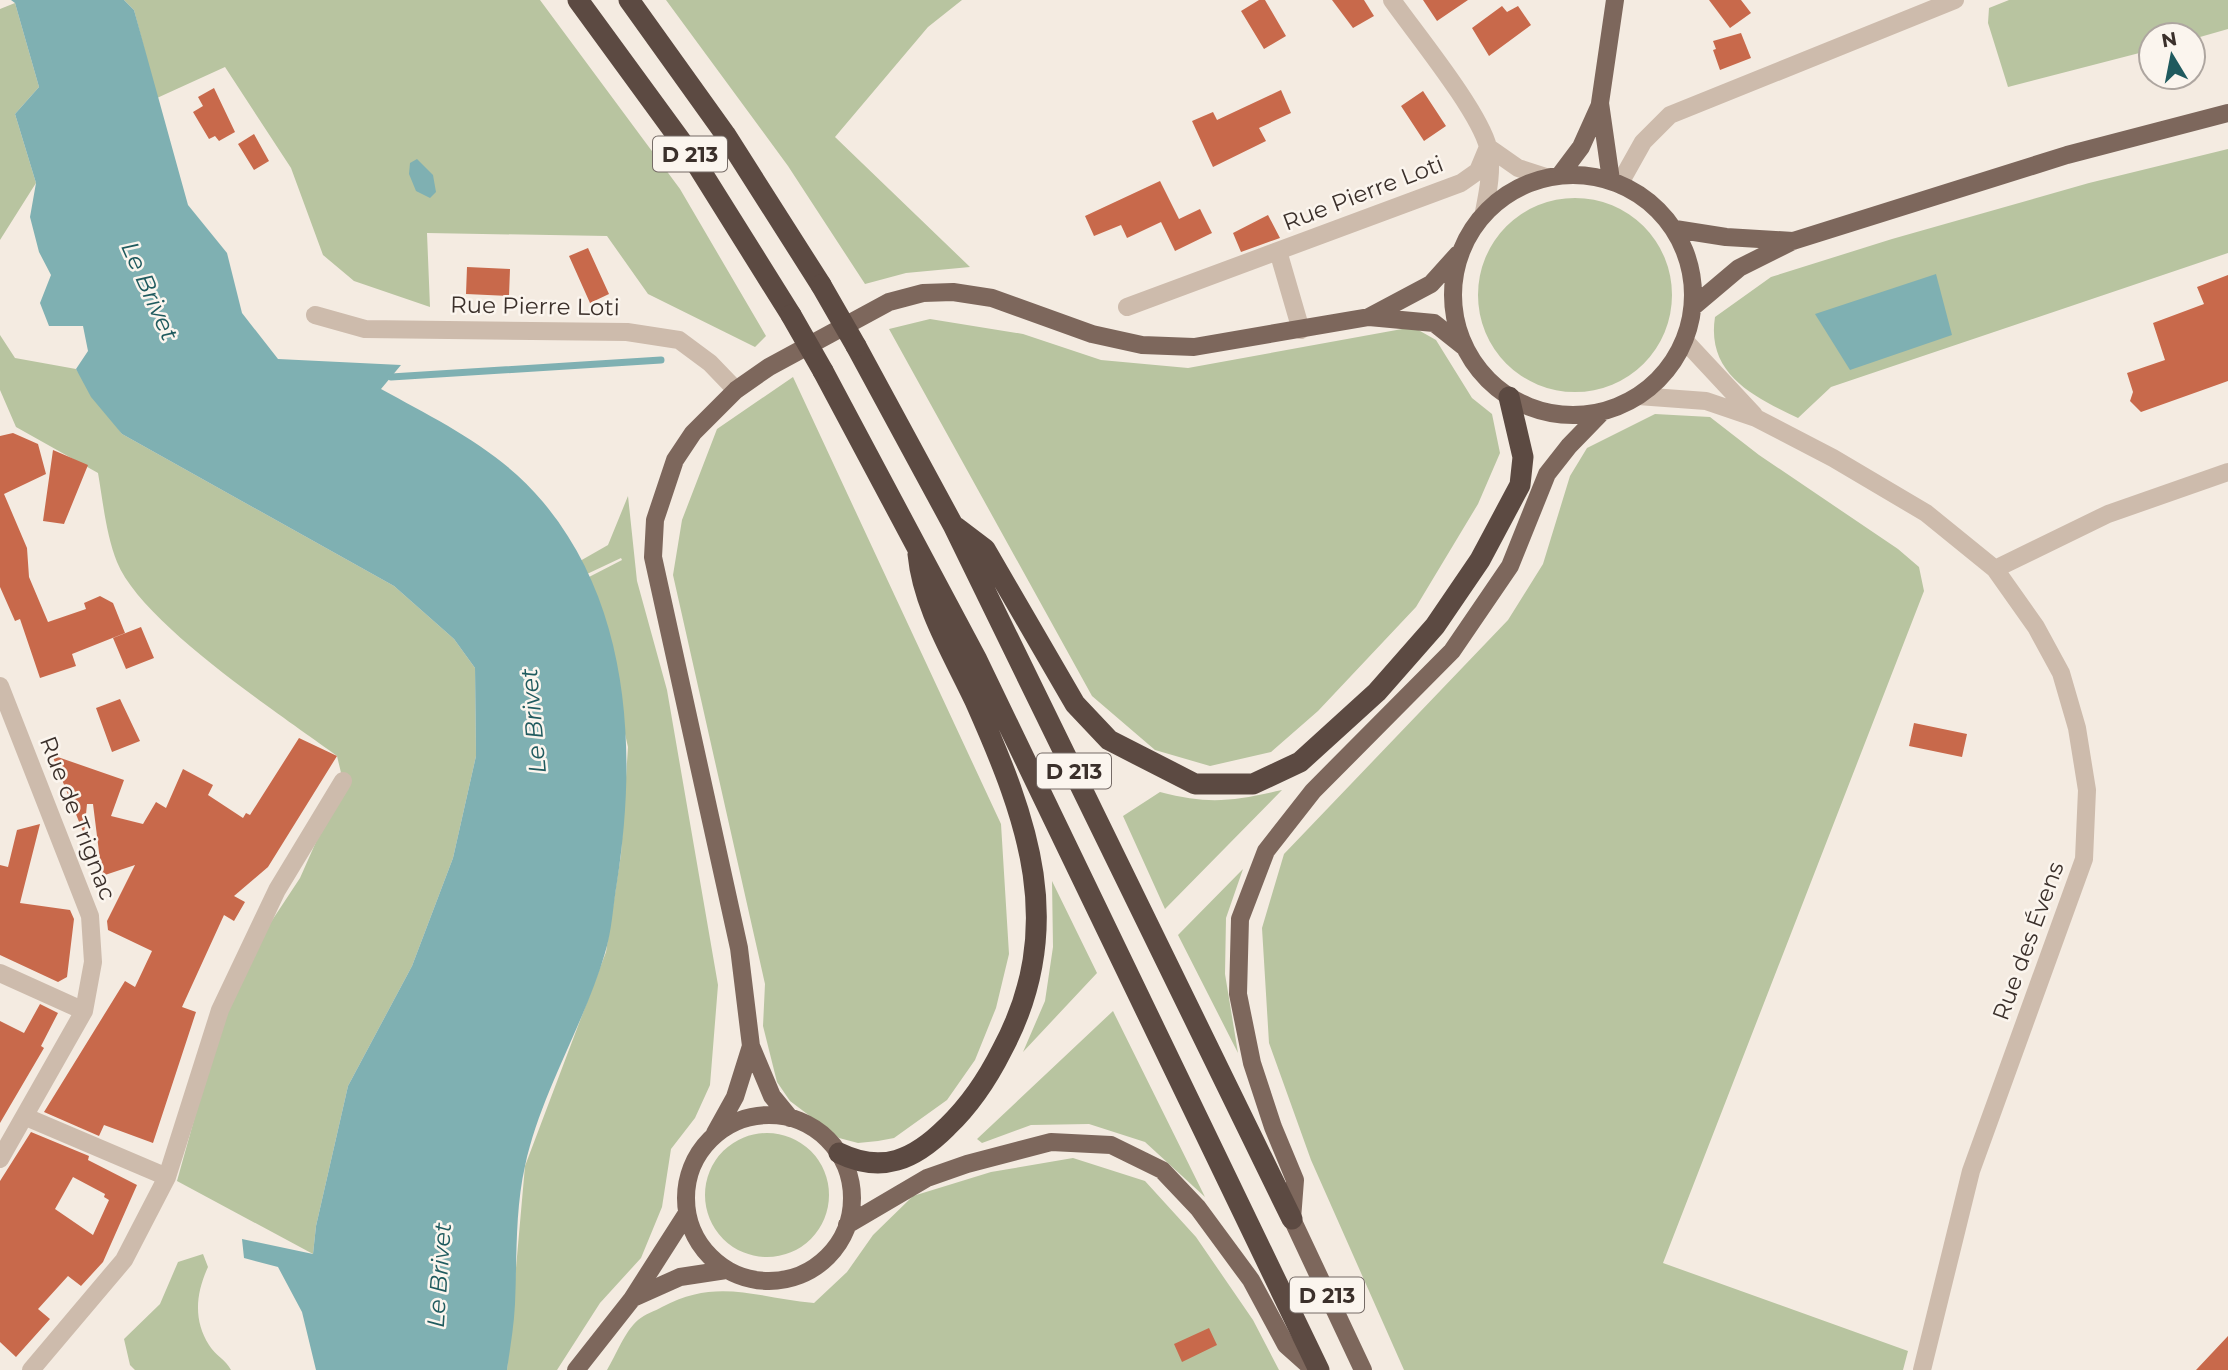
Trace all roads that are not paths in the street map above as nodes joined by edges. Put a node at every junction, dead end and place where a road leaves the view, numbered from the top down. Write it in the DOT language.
graph roads {
  1 [pos="578,0"];
  2 [pos="628,0"];
  3 [pos="1392,0"];
  4 [pos="1615,0"];
  5 [pos="1955,0"];
  6 [pos="1600,103"];
  7 [pos="2228,113"];
  8 [pos="1488,147"];
  9 [pos="1553,176"];
  10 [pos="1616,181"];
  11 [pos="1485,212"];
  12 [pos="1675,229"];
  13 [pos="1793,241"];
  14 [pos="1278,251"];
  15 [pos="1460,251"];
  16 [pos="1694,306"];
  17 [pos="1127,307"];
  18 [pos="315,316"];
  19 [pos="1368,317"];
  20 [pos="1301,330"];
  21 [pos="1685,341"];
  22 [pos="1463,346"];
  23 [pos="736,390"];
  24 [pos="1638,396"];
  25 [pos="1509,397"];
  26 [pos="1602,412"];
  27 [pos="1756,418"];
  28 [pos="2228,472"];
  29 [pos="953,525"];
  30 [pos="916,542"];
  31 [pos="1996,569"];
  32 [pos="0,686"];
  33 [pos="343,780"];
  34 [pos="0,972"];
  35 [pos="84,1011"];
  36 [pos="751,1046"];
  37 [pos="26,1116"];
  38 [pos="790,1118"];
  39 [pos="714,1136"];
  40 [pos="839,1153"];
  41 [pos="0,1159"];
  42 [pos="167,1177"];
  43 [pos="687,1213"];
  44 [pos="1292,1220"];
  45 [pos="847,1225"];
  46 [pos="726,1269"];
  47 [pos="632,1299"];
  48 [pos="31,1370"];
  49 [pos="576,1370"];
  50 [pos="1316,1370"];
  51 [pos="1363,1370"];
  52 [pos="1922,1370"];
  1 -- 30 [label="highway, D 213, bridge"];
  2 -- 29 [label="highway, D 213, bridge"];
  3 -- 8 [label="street"];
  4 -- 6 [label="main road"];
  5 -- 10 [label="street"];
  6 -- 9 [label="main road"];
  6 -- 10 [label="main road"];
  7 -- 13 [label="main road"];
  8 -- 9 [label="street"];
  8 -- 11 [label="street"];
  8 -- 14 [label="street, Rue Pierre Loti"];
  9 -- 10 [label="main road"];
  9 -- 11 [label="main road"];
  10 -- 12 [label="main road"];
  11 -- 15 [label="main road"];
  12 -- 13 [label="main road"];
  12 -- 16 [label="main road"];
  13 -- 16 [label="main road"];
  14 -- 17 [label="street, Rue Pierre Loti"];
  14 -- 20 [label="street, Rue Pierre Loti"];
  15 -- 19 [label="main road"];
  15 -- 22 [label="main road"];
  16 -- 21 [label="main road"];
  18 -- 23 [label="street, Rue Pierre Loti"];
  19 -- 20 [label="main road"];
  19 -- 22 [label="main road"];
  20 -- 23 [label="main road"];
  21 -- 24 [label="main road"];
  21 -- 27 [label="street, Rue des Évens"];
  22 -- 25 [label="main road"];
  23 -- 36 [label="main road"];
  24 -- 26 [label="main road"];
  24 -- 27 [label="street, Rue des Évens"];
  25 -- 26 [label="main road"];
  25 -- 29 [label="highway"];
  26 -- 44 [label="main road"];
  27 -- 31 [label="street, Rue des Évens"];
  28 -- 31 [label="street"];
  29 -- 44 [label="highway, D 213"];
  30 -- 40 [label="highway"];
  30 -- 50 [label="highway, D 213"];
  31 -- 52 [label="street, Rue des Évens"];
  32 -- 35 [label="street, Rue de Trignac"];
  33 -- 42 [label="street"];
  34 -- 35 [label="street"];
  35 -- 37 [label="street, Rue de Trignac"];
  36 -- 38 [label="main road"];
  36 -- 39 [label="main road"];
  37 -- 41 [label="street, Rue de Trignac"];
  37 -- 42 [label="street"];
  38 -- 39 [label="main road"];
  38 -- 40 [label="main road"];
  39 -- 43 [label="main road"];
  40 -- 45 [label="main road"];
  42 -- 48 [label="street"];
  43 -- 46 [label="main road"];
  43 -- 47 [label="main road"];
  44 -- 51 [label="main road, D 213"];
  45 -- 46 [label="main road"];
  45 -- 50 [label="main road"];
  46 -- 47 [label="main road"];
  47 -- 49 [label="main road"];
}
